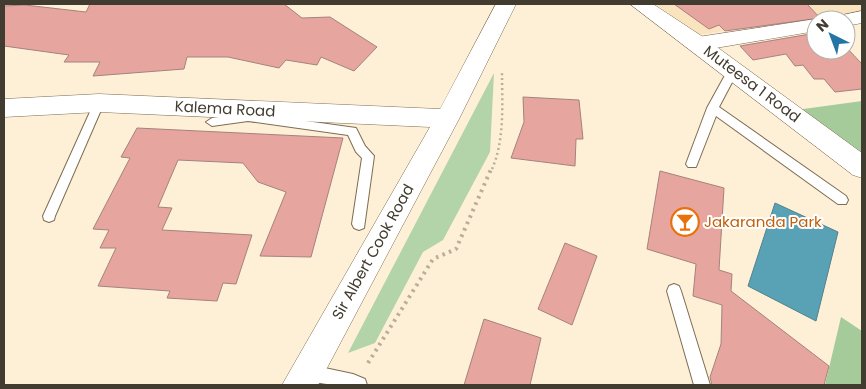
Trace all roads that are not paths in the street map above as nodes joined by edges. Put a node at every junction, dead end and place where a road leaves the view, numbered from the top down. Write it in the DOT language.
graph roads {
  1 [pos="506,4"];
  2 [pos="640,4"];
  3 [pos="806,27"];
  4 [pos="698,44"];
  5 [pos="733,71"];
  6 [pos="99,103"];
  7 [pos="4,108"];
  8 [pos="713,108"];
  9 [pos="207,115"];
  10 [pos="248,117"];
  11 [pos="447,119"];
  12 [pos="692,164"];
  13 [pos="862,167"];
  14 [pos="842,200"];
  15 [pos="49,216"];
  16 [pos="359,224"];
  17 [pos="674,291"];
  18 [pos="303,379"];
  19 [pos="356,384"];
  20 [pos="702,385"];
  1 -- 11 [label="street, Sir Albert Cook Road"];
  2 -- 4 [label="street, Muteesa 1 Road"];
  3 -- 4 [label="street"];
  4 -- 5 [label="street, Muteesa 1 Road"];
  5 -- 8 [label="lane"];
  5 -- 13 [label="street, Muteesa 1 Road"];
  6 -- 7 [label="street, Kalema Road"];
  6 -- 9 [label="street, Kalema Road"];
  6 -- 15 [label="lane"];
  8 -- 12 [label="lane"];
  8 -- 14 [label="lane"];
  9 -- 10 [label="lane"];
  9 -- 10 [label="lane"];
  9 -- 11 [label="street, Kalema Road"];
  10 -- 16 [label="lane"];
  11 -- 18 [label="street, Sir Albert Cook Road"];
  17 -- 20 [label="lane"];
  18 -- 19 [label="lane"];
}
